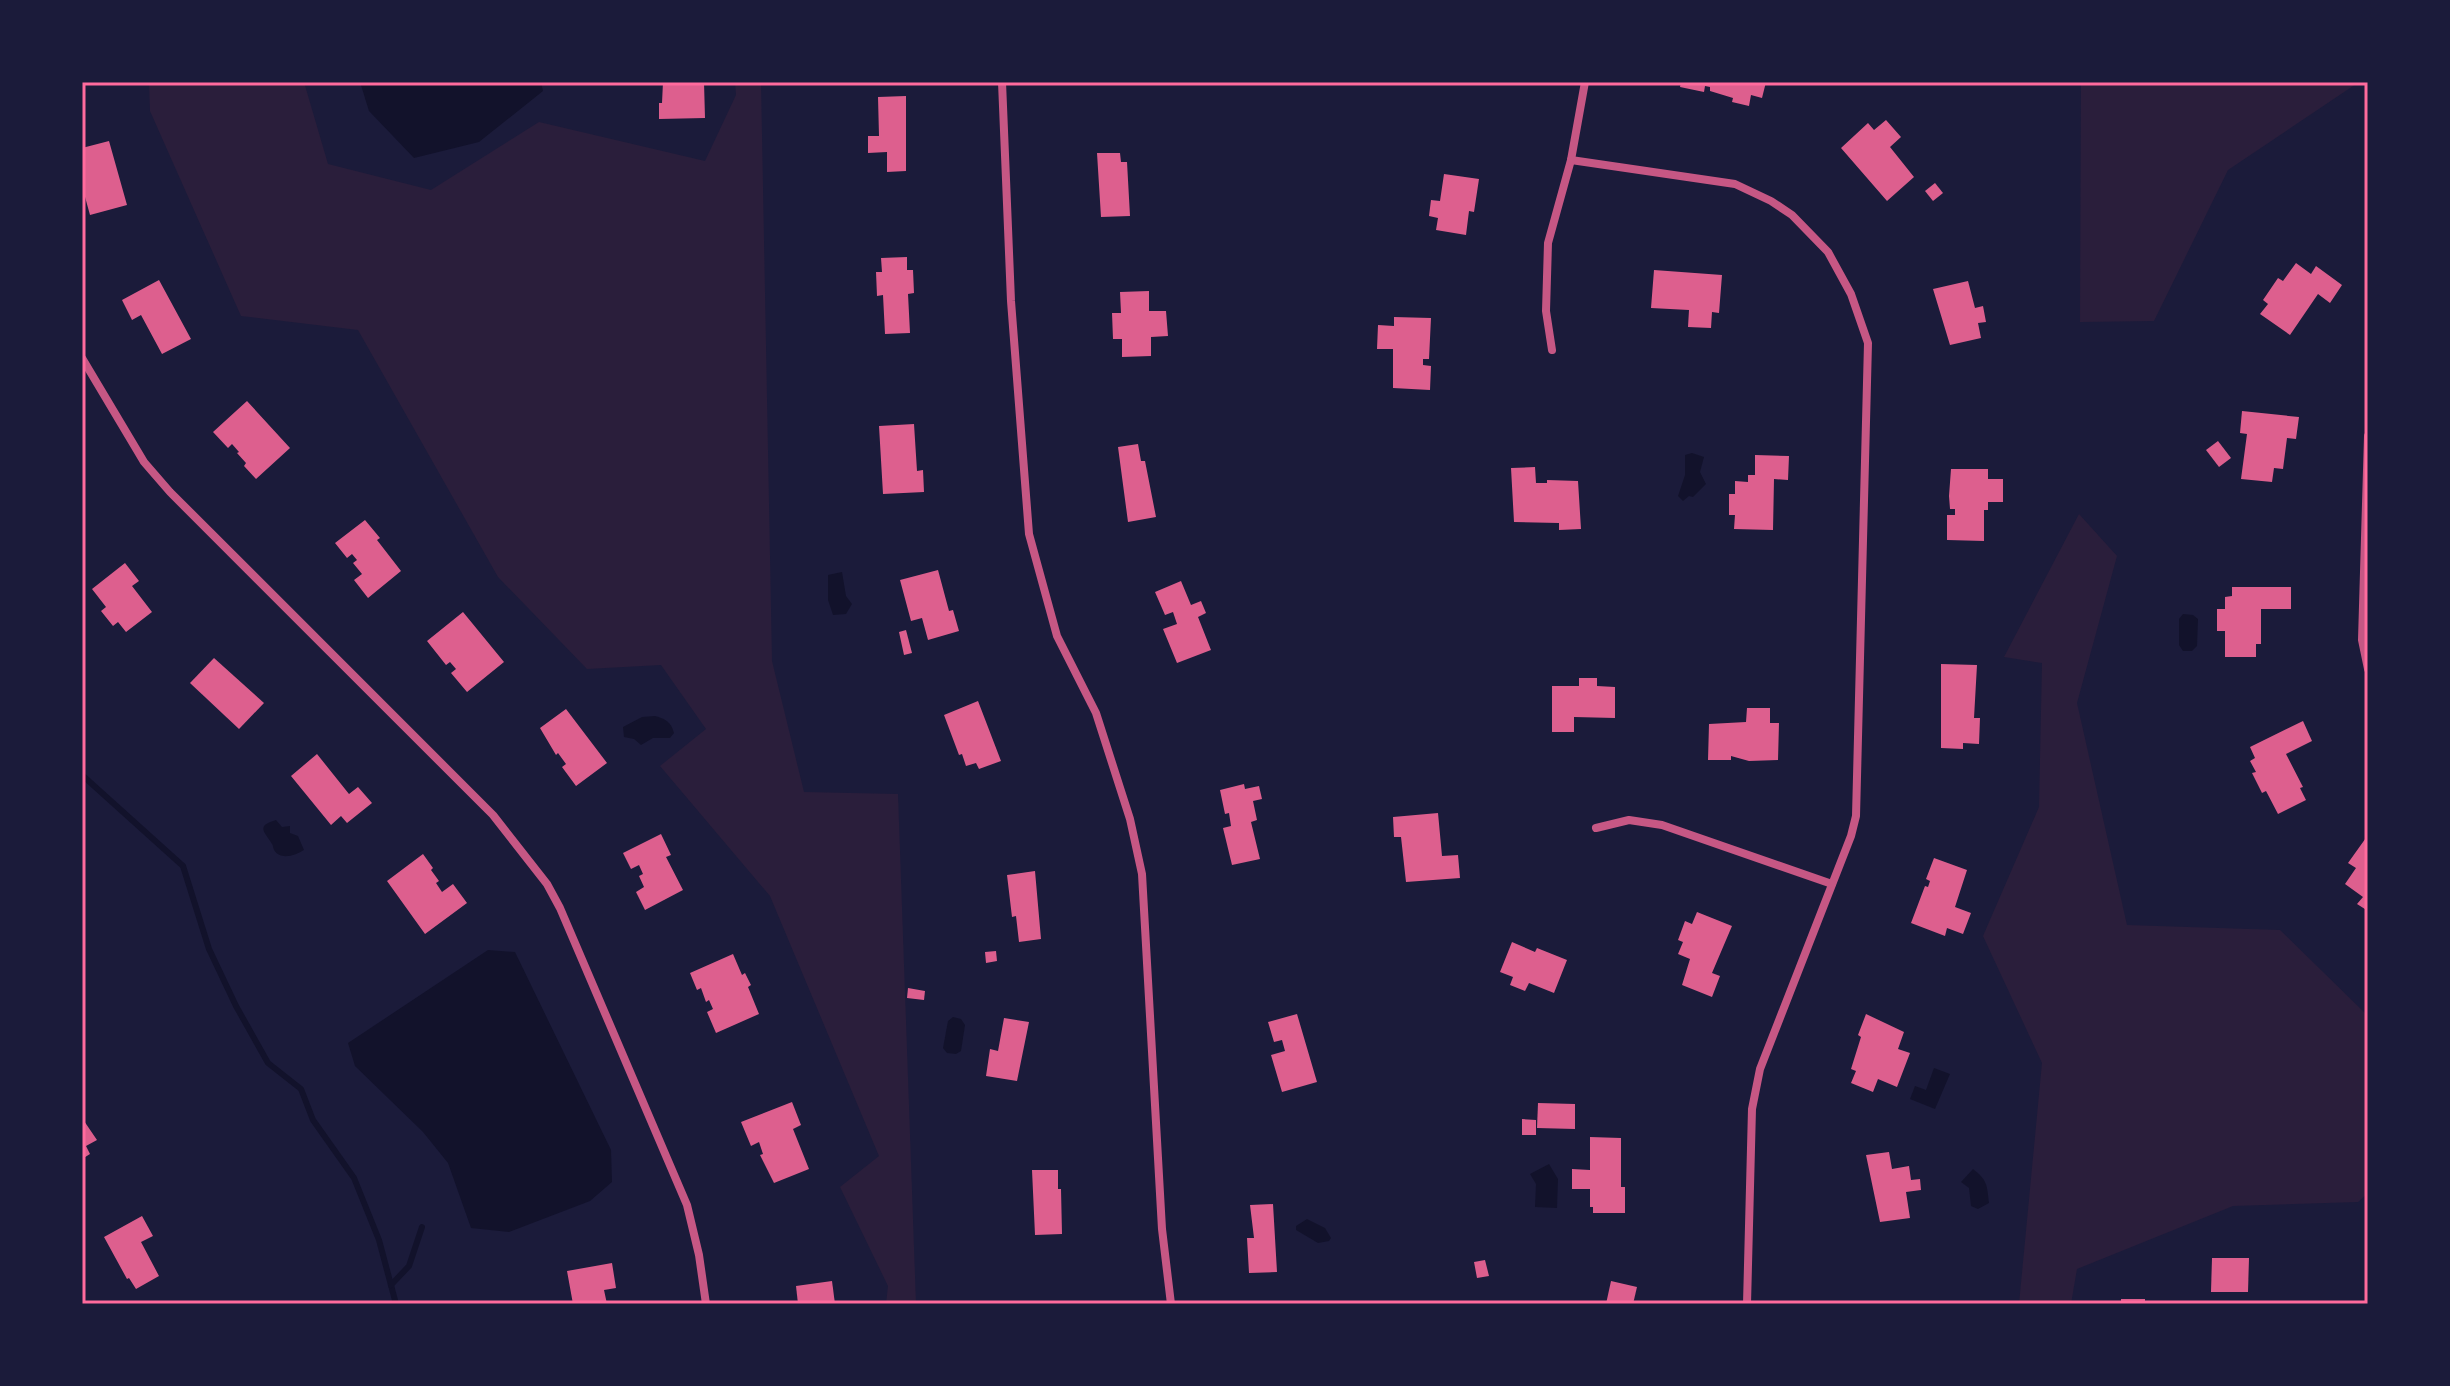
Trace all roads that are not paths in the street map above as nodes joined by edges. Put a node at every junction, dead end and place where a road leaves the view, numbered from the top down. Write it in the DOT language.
graph roads {
  1 [pos="1002,82"];
  2 [pos="1585,82"];
  3 [pos="1571,160"];
  4 [pos="1552,350"];
  5 [pos="82,358"];
  6 [pos="2368,436"];
  7 [pos="2368,669"];
  8 [pos="1596,828"];
  9 [pos="1832,884"];
  10 [pos="706,1304"];
  11 [pos="1171,1304"];
  12 [pos="1747,1304"];
  1 -- 11 [label="street"];
  2 -- 3 [label="street"];
  3 -- 4 [label="street"];
  3 -- 9 [label="street"];
  5 -- 10 [label="street"];
  6 -- 7 [label="street"];
  8 -- 9 [label="street"];
  9 -- 12 [label="street"];
}
